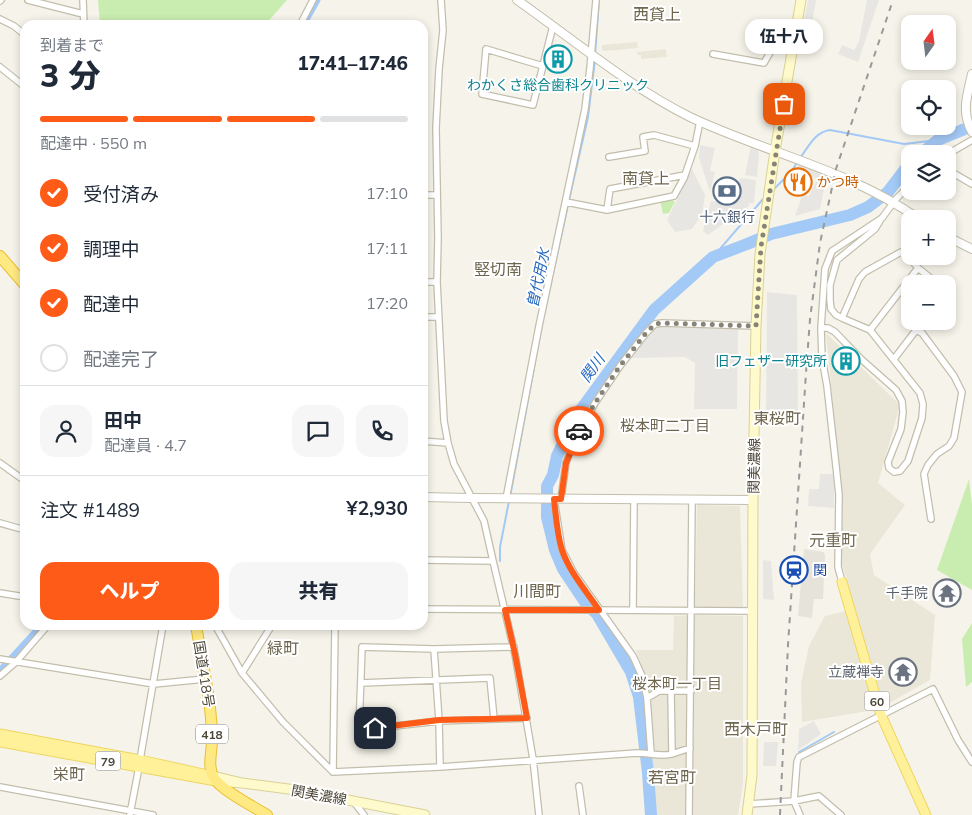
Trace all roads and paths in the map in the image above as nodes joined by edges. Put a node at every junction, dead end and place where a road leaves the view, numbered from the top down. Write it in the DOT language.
graph roads {
  1 [pos="28,0"];
  2 [pos="83,0"];
  3 [pos="313,0"];
  4 [pos="441,0"];
  5 [pos="517,0"];
  6 [pos="596,0"];
  7 [pos="801,0"];
  8 [pos="83,14"];
  9 [pos="0,19"];
  10 [pos="84,20"];
  11 [pos="303,20"];
  12 [pos="553,26"];
  13 [pos="20,31"];
  14 [pos="794,42"];
  15 [pos="590,53"];
  16 [pos="713,54"];
  17 [pos="543,66"];
  18 [pos="0,67"];
  19 [pos="972,74"];
  20 [pos="20,83"];
  21 [pos="700,121"];
  22 [pos="972,132"];
  23 [pos="972,140"];
  24 [pos="695,146"];
  25 [pos="956,149"];
  26 [pos="775,151"];
  27 [pos="609,157"];
  28 [pos="685,175"];
  29 [pos="956,175"];
  30 [pos="972,184"];
  31 [pos="901,194"];
  32 [pos="428,195"];
  33 [pos="437,195"];
  34 [pos="566,202"];
  35 [pos="894,203"];
  36 [pos="607,210"];
  37 [pos="905,210"];
  38 [pos="882,218"];
  39 [pos="956,241"];
  40 [pos="972,249"];
  41 [pos="0,256"];
  42 [pos="918,268"];
  43 [pos="927,275"];
  44 [pos="20,279"];
  45 [pos="428,282"];
  46 [pos="437,282"];
  47 [pos="428,317"];
  48 [pos="438,317"];
  49 [pos="842,318"];
  50 [pos="756,326"];
  51 [pos="821,328"];
  52 [pos="870,330"];
  53 [pos="916,330"];
  54 [pos="894,359"];
  55 [pos="428,441"];
  56 [pos="448,443"];
  57 [pos="0,463"];
  58 [pos="20,477"];
  59 [pos="428,497"];
  60 [pos="470,498"];
  61 [pos="506,499"];
  62 [pos="558,499"];
  63 [pos="634,499"];
  64 [pos="692,499"];
  65 [pos="753,500"];
  66 [pos="931,519"];
  67 [pos="0,523"];
  68 [pos="20,529"];
  69 [pos="428,560"];
  70 [pos="493,561"];
  71 [pos="842,582"];
  72 [pos="0,593"];
  73 [pos="20,596"];
  74 [pos="428,609"];
  75 [pos="505,610"];
  76 [pos="598,610"];
  77 [pos="633,610"];
  78 [pos="692,611"];
  79 [pos="754,611"];
  80 [pos="44,630"];
  81 [pos="162,630"];
  82 [pos="197,630"];
  83 [pos="218,630"];
  84 [pos="269,630"];
  85 [pos="335,630"];
  86 [pos="514,647"];
  87 [pos="434,649"];
  88 [pos="1,661"];
  89 [pos="16,662"];
  90 [pos="242,673"];
  91 [pos="0,676"];
  92 [pos="205,680"];
  93 [pos="436,680"];
  94 [pos="361,683"];
  95 [pos="154,684"];
  96 [pos="671,691"];
  97 [pos="691,691"];
  98 [pos="647,698"];
  99 [pos="881,715"];
  100 [pos="527,718"];
  101 [pos="494,719"];
  102 [pos="439,720"];
  103 [pos="0,734"];
  104 [pos="0,742"];
  105 [pos="690,748"];
  106 [pos="651,753"];
  107 [pos="672,754"];
  108 [pos="533,759"];
  109 [pos="972,762"];
  110 [pos="140,763"];
  111 [pos="440,767"];
  112 [pos="334,772"];
  113 [pos="214,779"];
  114 [pos="579,786"];
  115 [pos="0,788"];
  116 [pos="353,801"];
  117 [pos="794,801"];
  118 [pos="749,804"];
  119 [pos="130,813"];
  120 [pos="153,815"];
  121 [pos="267,815"];
  122 [pos="364,815"];
  123 [pos="425,815"];
  124 [pos="539,815"];
  125 [pos="583,815"];
  126 [pos="689,815"];
  127 [pos="747,815"];
  128 [pos="800,815"];
  129 [pos="841,815"];
  130 [pos="926,815"];
  1 -- 8 [label="street"];
  2 -- 8 [label="street"];
  3 -- 11 [label="street"];
  4 -- 33 [label="street"];
  5 -- 12 [label="street"];
  6 -- 15 [label="street"];
  7 -- 14 [label="main road, 関美濃線"];
  8 -- 10 [label="street"];
  9 -- 13 [label="street"];
  12 -- 15 [label="street"];
  12 -- 17 [label="street"];
  14 -- 16 [label="street"];
  14 -- 26 [label="main road, 関美濃線"];
  15 -- 21 [label="street"];
  15 -- 34 [label="street"];
  17 -- 17 [label="street"];
  18 -- 20 [label="street"];
  19 -- 22 [label="street"];
  21 -- 24 [label="street"];
  21 -- 26 [label="street"];
  23 -- 25 [label="street"];
  24 -- 27 [label="street"];
  24 -- 28 [label="street"];
  26 -- 35 [label="street"];
  26 -- 50 [label="main road, 関美濃線"];
  28 -- 36 [label="street"];
  28 -- 36 [label="street"];
  29 -- 30 [label="street"];
  31 -- 35 [label="street"];
  32 -- 33 [label="street"];
  33 -- 46 [label="street"];
  34 -- 36 [label="street"];
  34 -- 61 [label="street"];
  35 -- 37 [label="street"];
  35 -- 38 [label="street"];
  38 -- 49 [label="street"];
  38 -- 51 [label="street"];
  39 -- 40 [label="street"];
  41 -- 44 [label="highway"];
  42 -- 43 [label="street"];
  42 -- 49 [label="street"];
  42 -- 52 [label="street"];
  45 -- 46 [label="street"];
  46 -- 48 [label="street"];
  47 -- 48 [label="street"];
  48 -- 56 [label="street"];
  49 -- 52 [label="street"];
  50 -- 62 [label="street"];
  50 -- 65 [label="main road, 関美濃線"];
  51 -- 54 [label="street"];
  51 -- 71 [label="street"];
  52 -- 54 [label="street"];
  53 -- 54 [label="street"];
  53 -- 66 [label="street"];
  55 -- 56 [label="street"];
  56 -- 60 [label="street"];
  57 -- 58 [label="street"];
  59 -- 60 [label="street"];
  60 -- 61 [label="street"];
  60 -- 70 [label="street"];
  61 -- 62 [label="street"];
  62 -- 63 [label="street"];
  62 -- 76 [label="street"];
  63 -- 64 [label="street"];
  63 -- 77 [label="street"];
  64 -- 65 [label="street"];
  64 -- 78 [label="street"];
  65 -- 79 [label="main road, 関美濃線"];
  67 -- 68 [label="street"];
  69 -- 70 [label="street"];
  70 -- 75 [label="street"];
  71 -- 99 [label="main road, 60"];
  72 -- 73 [label="street"];
  74 -- 75 [label="street"];
  75 -- 76 [label="street"];
  75 -- 86 [label="street"];
  76 -- 77 [label="street"];
  76 -- 98 [label="street"];
  77 -- 78 [label="street"];
  78 -- 79 [label="street"];
  78 -- 97 [label="street"];
  79 -- 118 [label="main road, 関美濃線"];
  80 -- 89 [label="street"];
  81 -- 95 [label="street"];
  82 -- 92 [label="highway, 国道418号 / 418"];
  83 -- 90 [label="street"];
  84 -- 90 [label="street"];
  85 -- 112 [label="street"];
  86 -- 87 [label="street"];
  86 -- 100 [label="street"];
  87 -- 93 [label="street"];
  87 -- 94 [label="street"];
  88 -- 89 [label="street"];
  89 -- 91 [label="street"];
  89 -- 95 [label="street"];
  90 -- 112 [label="street"];
  92 -- 95 [label="street"];
  92 -- 113 [label="highway, 国道418号 / 418"];
  93 -- 94 [label="street"];
  93 -- 101 [label="street"];
  93 -- 102 [label="street"];
  94 -- 102 [label="street"];
  95 -- 110 [label="street"];
  96 -- 97 [label="street"];
  96 -- 98 [label="street"];
  96 -- 107 [label="street"];
  97 -- 105 [label="street"];
  98 -- 106 [label="street"];
  99 -- 109 [label="street"];
  99 -- 117 [label="street"];
  99 -- 130 [label="main road, 60"];
  100 -- 101 [label="street"];
  100 -- 108 [label="street"];
  101 -- 102 [label="street"];
  102 -- 111 [label="street"];
  103 -- 110 [label="main road, 79"];
  104 -- 110 [label="main road, 79"];
  105 -- 107 [label="street"];
  105 -- 126 [label="street"];
  106 -- 107 [label="street"];
  106 -- 108 [label="street"];
  108 -- 111 [label="street"];
  108 -- 124 [label="street"];
  110 -- 113 [label="main road, 79"];
  110 -- 119 [label="street"];
  111 -- 112 [label="street"];
  113 -- 116 [label="main road, 関美濃線"];
  113 -- 121 [label="highway"];
  114 -- 125 [label="street"];
  115 -- 119 [label="street"];
  116 -- 122 [label="street"];
  116 -- 123 [label="main road, 関美濃線"];
  117 -- 118 [label="street"];
  117 -- 128 [label="street"];
  117 -- 129 [label="street"];
  118 -- 127 [label="main road, 関美濃線"];
  119 -- 120 [label="street"];
}
